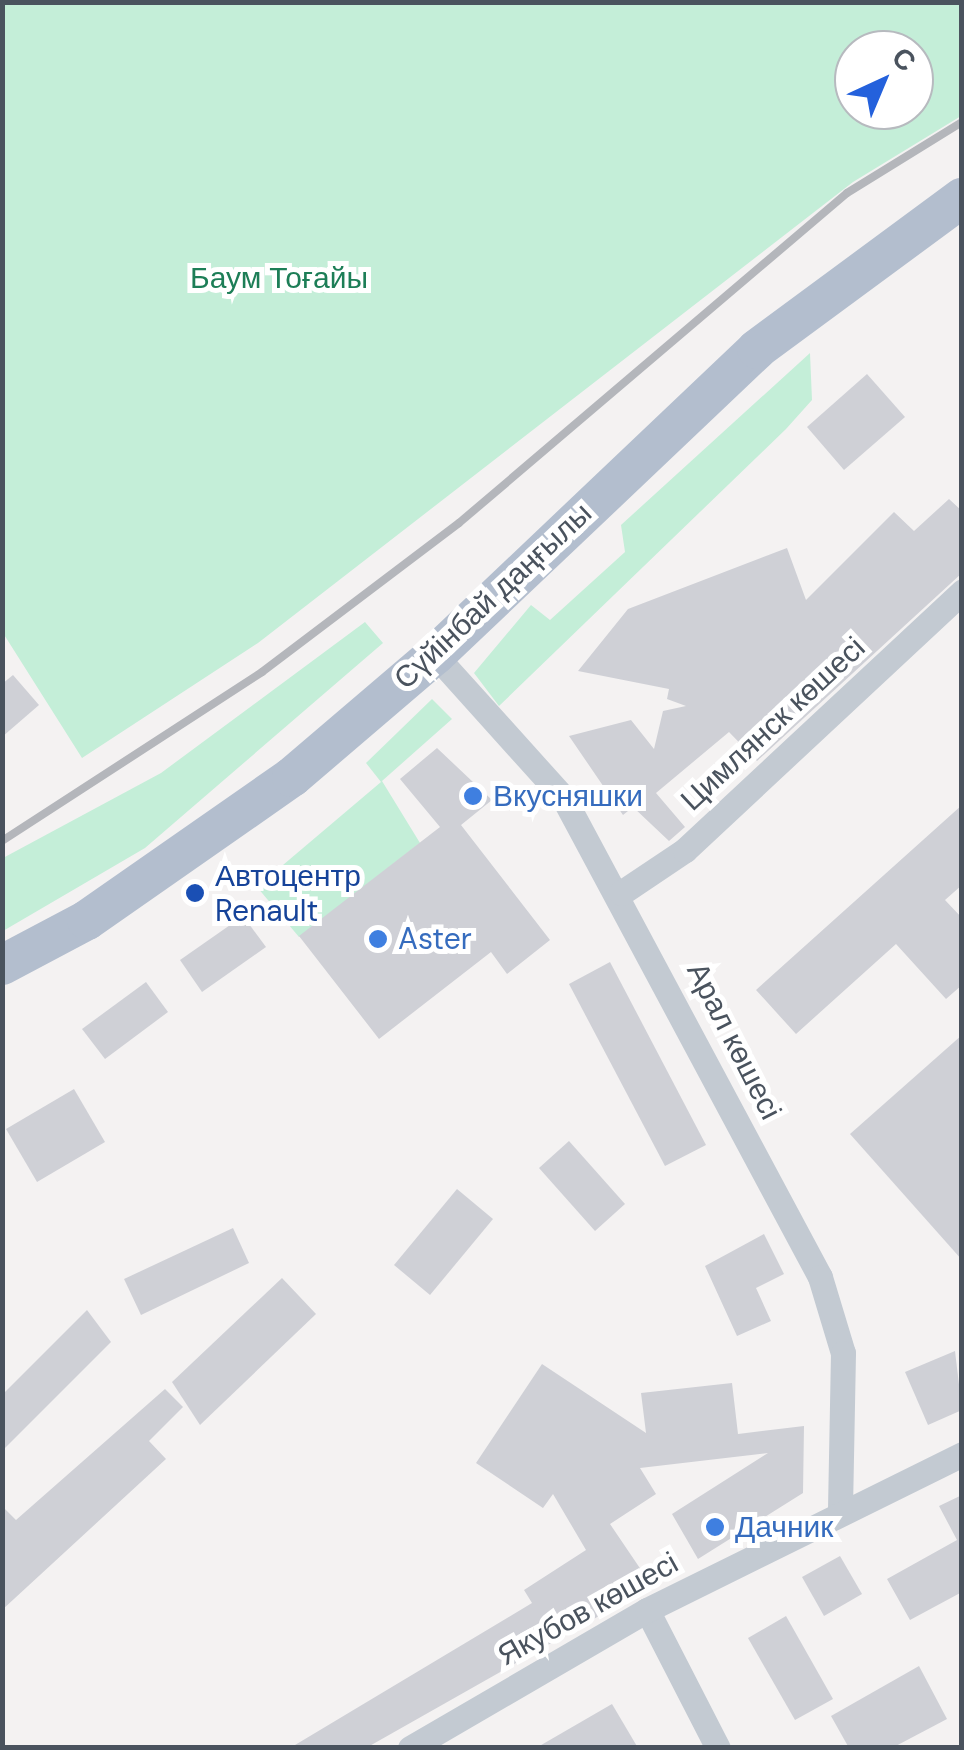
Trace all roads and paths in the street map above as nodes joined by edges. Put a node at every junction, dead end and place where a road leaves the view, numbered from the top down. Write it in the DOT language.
graph roads {
  1 [pos="962,198"];
  2 [pos="962,592"];
  3 [pos="435,655"];
  4 [pos="621,893"];
  5 [pos="2,964"];
  6 [pos="962,1454"];
  7 [pos="840,1512"];
  8 [pos="647,1610"];
  9 [pos="410,1748"];
  10 [pos="718,1748"];
  1 -- 3 [label="main road, Сүйінбай даңғылы"];
  2 -- 4 [label="street, Цимлянск көшесі"];
  3 -- 4 [label="street, Арал көшесі"];
  3 -- 5 [label="main road, Сүйінбай даңғылы"];
  4 -- 7 [label="street, Арал көшесі"];
  6 -- 7 [label="street, Якубов көшесі"];
  7 -- 8 [label="street, Якубов көшесі"];
  8 -- 9 [label="street, Якубов көшесі"];
  8 -- 10 [label="street"];
}
